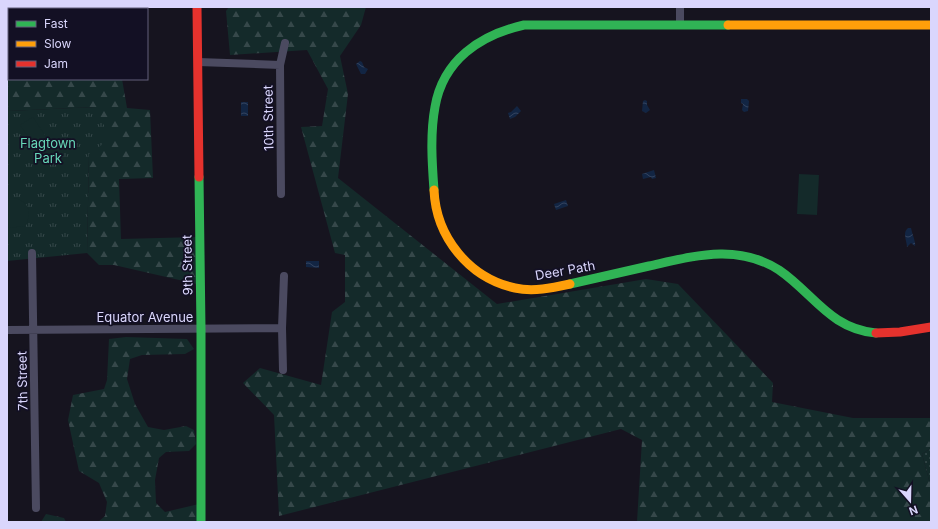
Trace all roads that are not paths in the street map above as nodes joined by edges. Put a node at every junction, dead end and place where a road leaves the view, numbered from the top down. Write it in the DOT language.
graph roads {
  1 [pos="197,7"];
  2 [pos="680,7"];
  3 [pos="680,25"];
  4 [pos="931,25"];
  5 [pos="285,43"];
  6 [pos="198,62"];
  7 [pos="280,65"];
  8 [pos="281,194"];
  9 [pos="32,253"];
  10 [pos="284,276"];
  11 [pos="931,327"];
  12 [pos="282,328"];
  13 [pos="201,329"];
  14 [pos="7,330"];
  15 [pos="33,330"];
  16 [pos="283,370"];
  17 [pos="36,508"];
  18 [pos="201,522"];
  1 -- 6 [label="street, 9th Street"];
  2 -- 3 [label="street"];
  3 -- 4 [label="street, Deer Path"];
  3 -- 11 [label="street, Deer Path"];
  5 -- 7 [label="street, 10th Street"];
  6 -- 7 [label="street"];
  6 -- 13 [label="street, 9th Street"];
  7 -- 8 [label="street, 10th Street"];
  9 -- 15 [label="street, 7th Street"];
  10 -- 12 [label="street"];
  12 -- 13 [label="street, Equator Avenue"];
  12 -- 16 [label="street"];
  13 -- 15 [label="street, Equator Avenue"];
  13 -- 18 [label="street, 9th Street"];
  14 -- 15 [label="street, Equator Avenue"];
  15 -- 17 [label="street, 7th Street"];
}
